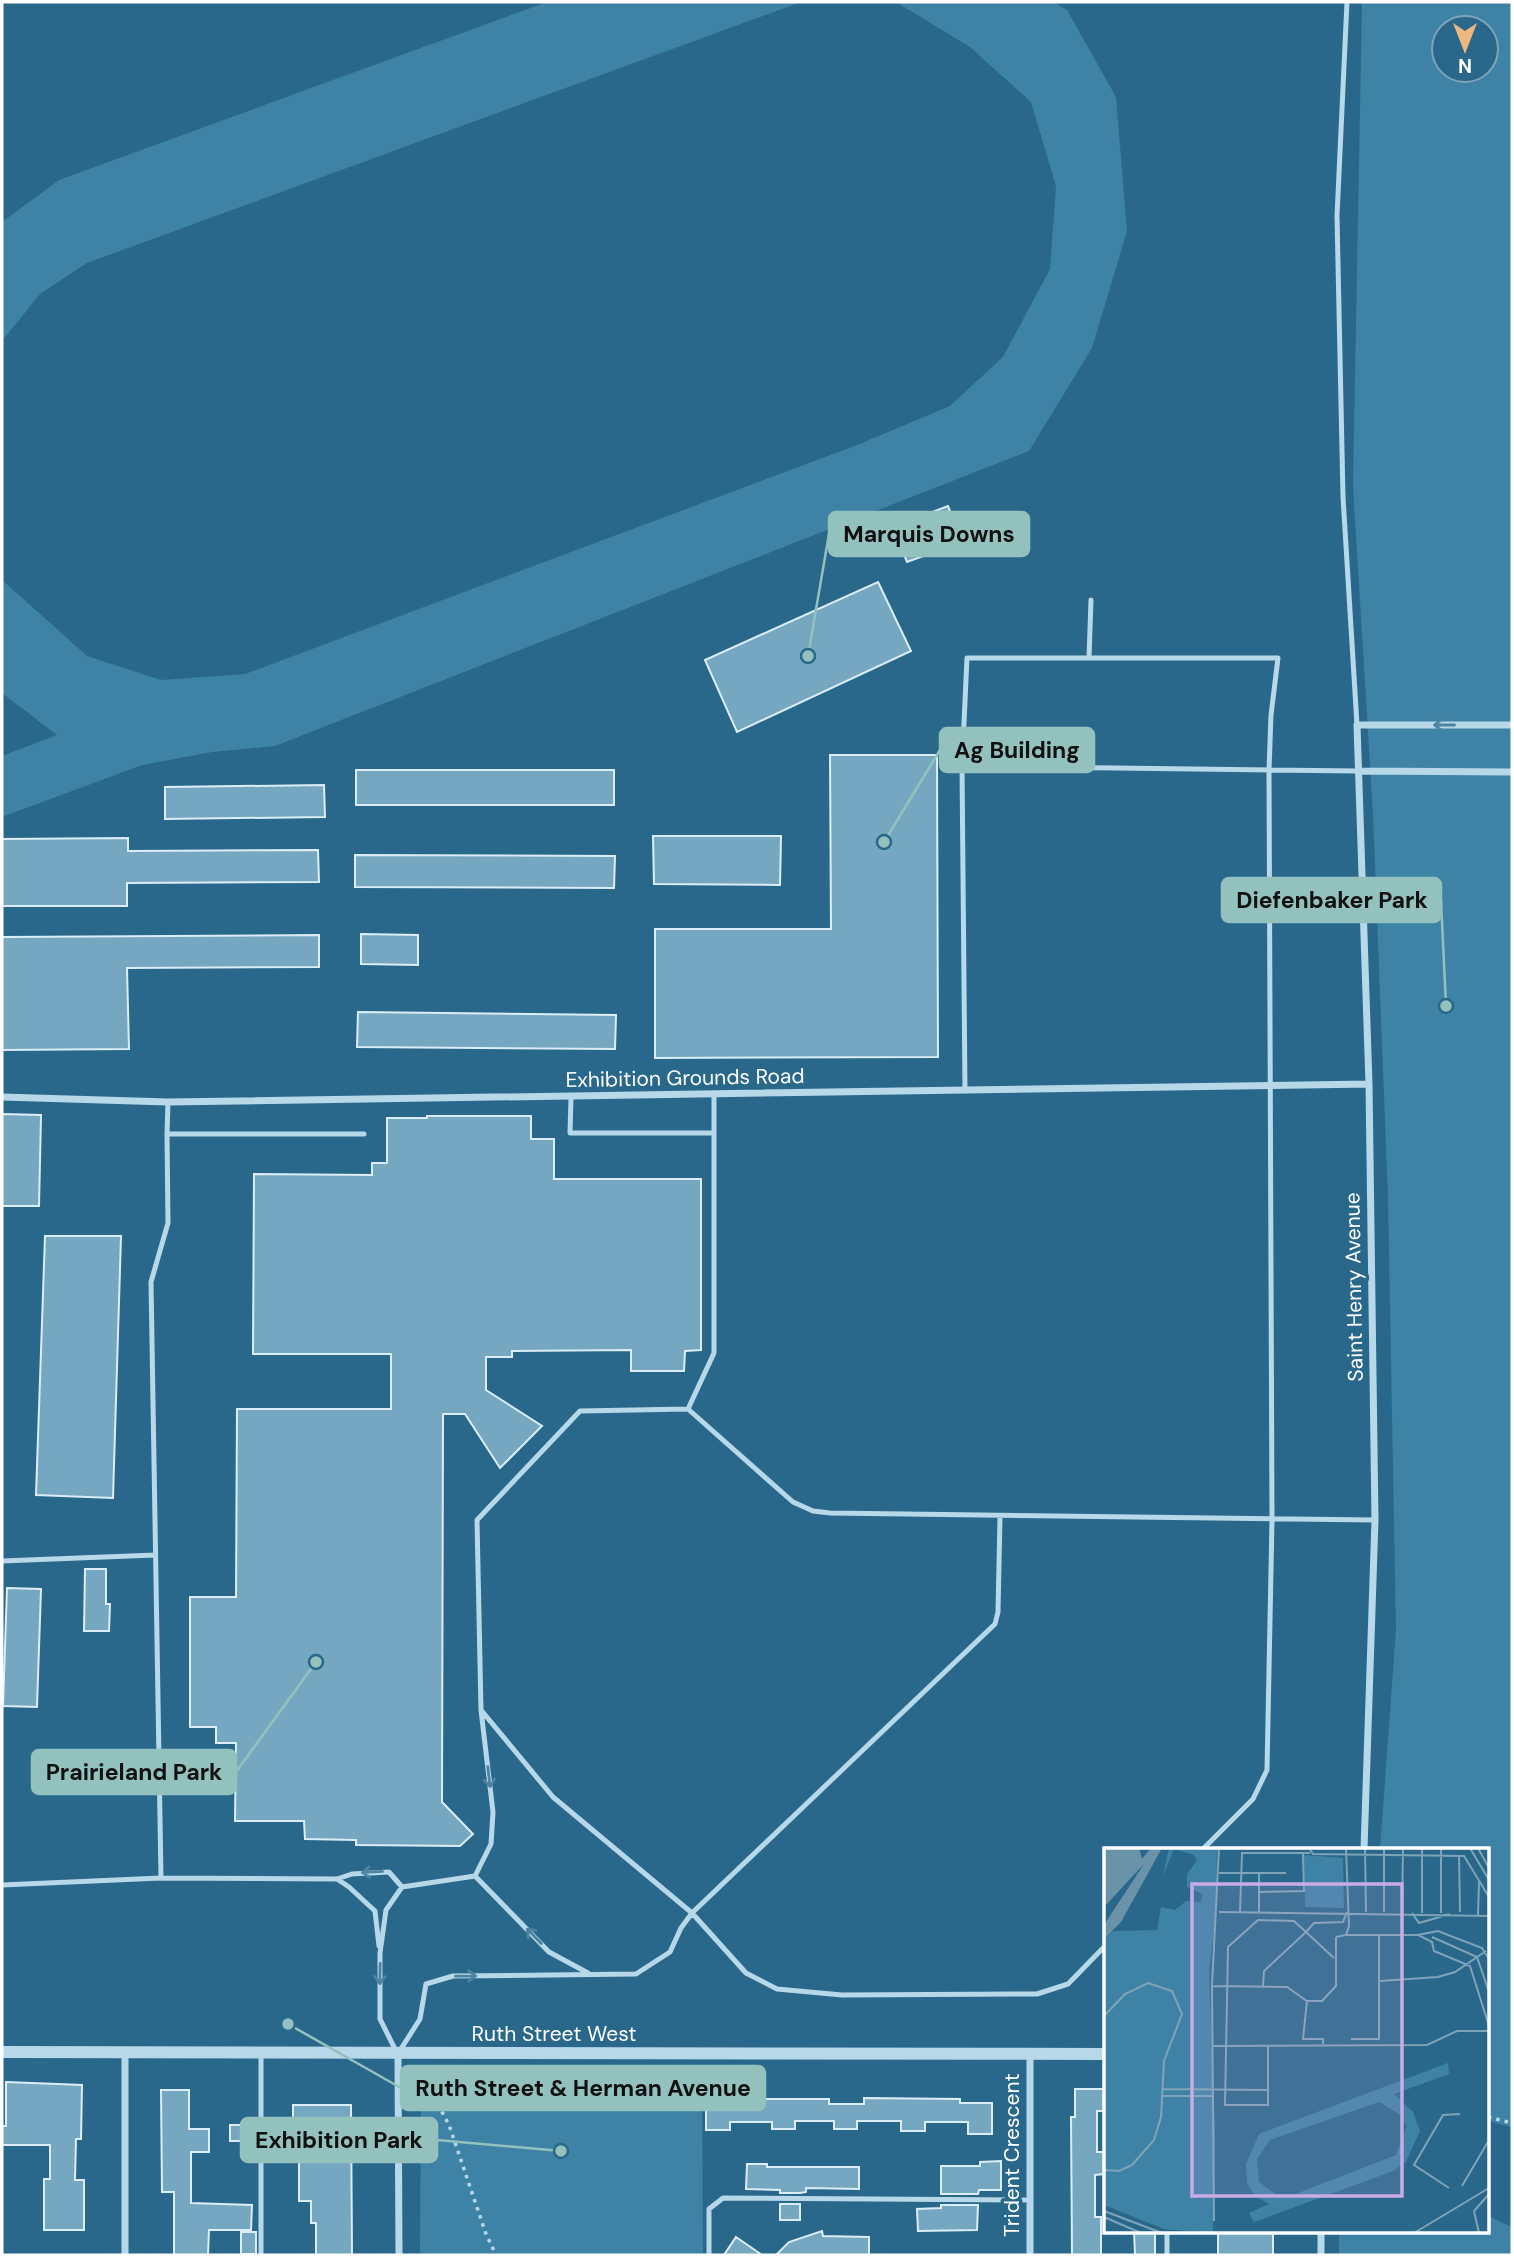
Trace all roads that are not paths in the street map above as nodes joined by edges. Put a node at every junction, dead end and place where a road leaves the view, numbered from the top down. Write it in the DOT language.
graph roads {
  1 [pos="1348,2"];
  2 [pos="1091,600"];
  3 [pos="1089,658"];
  4 [pos="1357,725"];
  5 [pos="1512,725"];
  6 [pos="962,766"];
  7 [pos="1269,769"];
  8 [pos="1358,771"];
  9 [pos="1512,772"];
  10 [pos="1369,1084"];
  11 [pos="1269,1086"];
  12 [pos="965,1092"];
  13 [pos="714,1093"];
  14 [pos="2,1097"];
  15 [pos="571,1097"];
  16 [pos="168,1102"];
  17 [pos="714,1133"];
  18 [pos="167,1134"];
  19 [pos="363,1134"];
  20 [pos="688,1409"];
  21 [pos="1000,1517"];
  22 [pos="1272,1520"];
  23 [pos="1375,1520"];
  24 [pos="155,1555"];
  25 [pos="2,1561"];
  26 [pos="481,1710"];
  27 [pos="1204,1848"];
  28 [pos="1364,1848"];
  29 [pos="475,1876"];
  30 [pos="161,1878"];
  31 [pos="337,1879"];
  32 [pos="2,1885"];
  33 [pos="402,1887"];
  34 [pos="692,1913"];
  35 [pos="1104,1947"];
  36 [pos="380,1954"];
  37 [pos="590,1974"];
  38 [pos="2,2052"];
  39 [pos="261,2052"];
  40 [pos="125,2053"];
  41 [pos="398,2054"];
  42 [pos="1030,2054"];
  43 [pos="1104,2054"];
  44 [pos="1029,2200"];
  45 [pos="1167,2232"];
  46 [pos="1321,2232"];
  47 [pos="125,2255"];
  48 [pos="261,2255"];
  49 [pos="398,2255"];
  50 [pos="709,2255"];
  51 [pos="1030,2255"];
  52 [pos="1167,2255"];
  53 [pos="1321,2255"];
  1 -- 4 [label="lane"];
  2 -- 3 [label="lane"];
  3 -- 6 [label="lane"];
  3 -- 7 [label="lane"];
  5 -- 4 [label="street, one-way"];
  4 -- 8 [label="street, Saint Henry Avenue"];
  6 -- 7 [label="lane"];
  6 -- 12 [label="lane"];
  7 -- 8 [label="lane"];
  7 -- 11 [label="lane"];
  8 -- 9 [label="street"];
  8 -- 10 [label="street, Saint Henry Avenue"];
  10 -- 11 [label="street, Exhibition Grounds Road"];
  10 -- 23 [label="street, Saint Henry Avenue"];
  11 -- 12 [label="street, Exhibition Grounds Road"];
  11 -- 22 [label="lane"];
  12 -- 13 [label="street, Exhibition Grounds Road"];
  13 -- 15 [label="street, Exhibition Grounds Road"];
  13 -- 17 [label="lane"];
  14 -- 16 [label="street, Exhibition Grounds Road"];
  15 -- 16 [label="street, Exhibition Grounds Road"];
  15 -- 17 [label="lane"];
  16 -- 18 [label="lane"];
  17 -- 20 [label="lane"];
  18 -- 19 [label="lane"];
  18 -- 24 [label="lane"];
  20 -- 21 [label="lane"];
  20 -- 26 [label="lane"];
  21 -- 22 [label="lane"];
  21 -- 34 [label="lane"];
  22 -- 23 [label="lane"];
  22 -- 27 [label="lane"];
  23 -- 28 [label="street, Saint Henry Avenue"];
  24 -- 25 [label="lane"];
  24 -- 30 [label="lane"];
  26 -- 29 [label="lane, one-way"];
  26 -- 34 [label="lane"];
  29 -- 33 [label="lane"];
  37 -- 29 [label="lane, one-way"];
  30 -- 31 [label="lane"];
  30 -- 32 [label="lane"];
  33 -- 31 [label="lane, one-way"];
  31 -- 36 [label="lane"];
  33 -- 36 [label="lane"];
  34 -- 35 [label="lane"];
  34 -- 37 [label="lane"];
  36 -- 41 [label="lane, one-way"];
  41 -- 37 [label="lane, one-way"];
  38 -- 40 [label="street, Ruth Street West"];
  39 -- 40 [label="street, Ruth Street West"];
  39 -- 41 [label="street, Ruth Street West"];
  39 -- 48 [label="lane"];
  40 -- 47 [label="street"];
  41 -- 42 [label="street, Ruth Street West"];
  41 -- 49 [label="street"];
  42 -- 43 [label="street, Ruth Street West"];
  42 -- 44 [label="street, Trident Crescent"];
  44 -- 50 [label="lane"];
  44 -- 51 [label="street, Trident Crescent"];
  45 -- 52 [label="lane"];
  46 -- 53 [label="street"];
}
